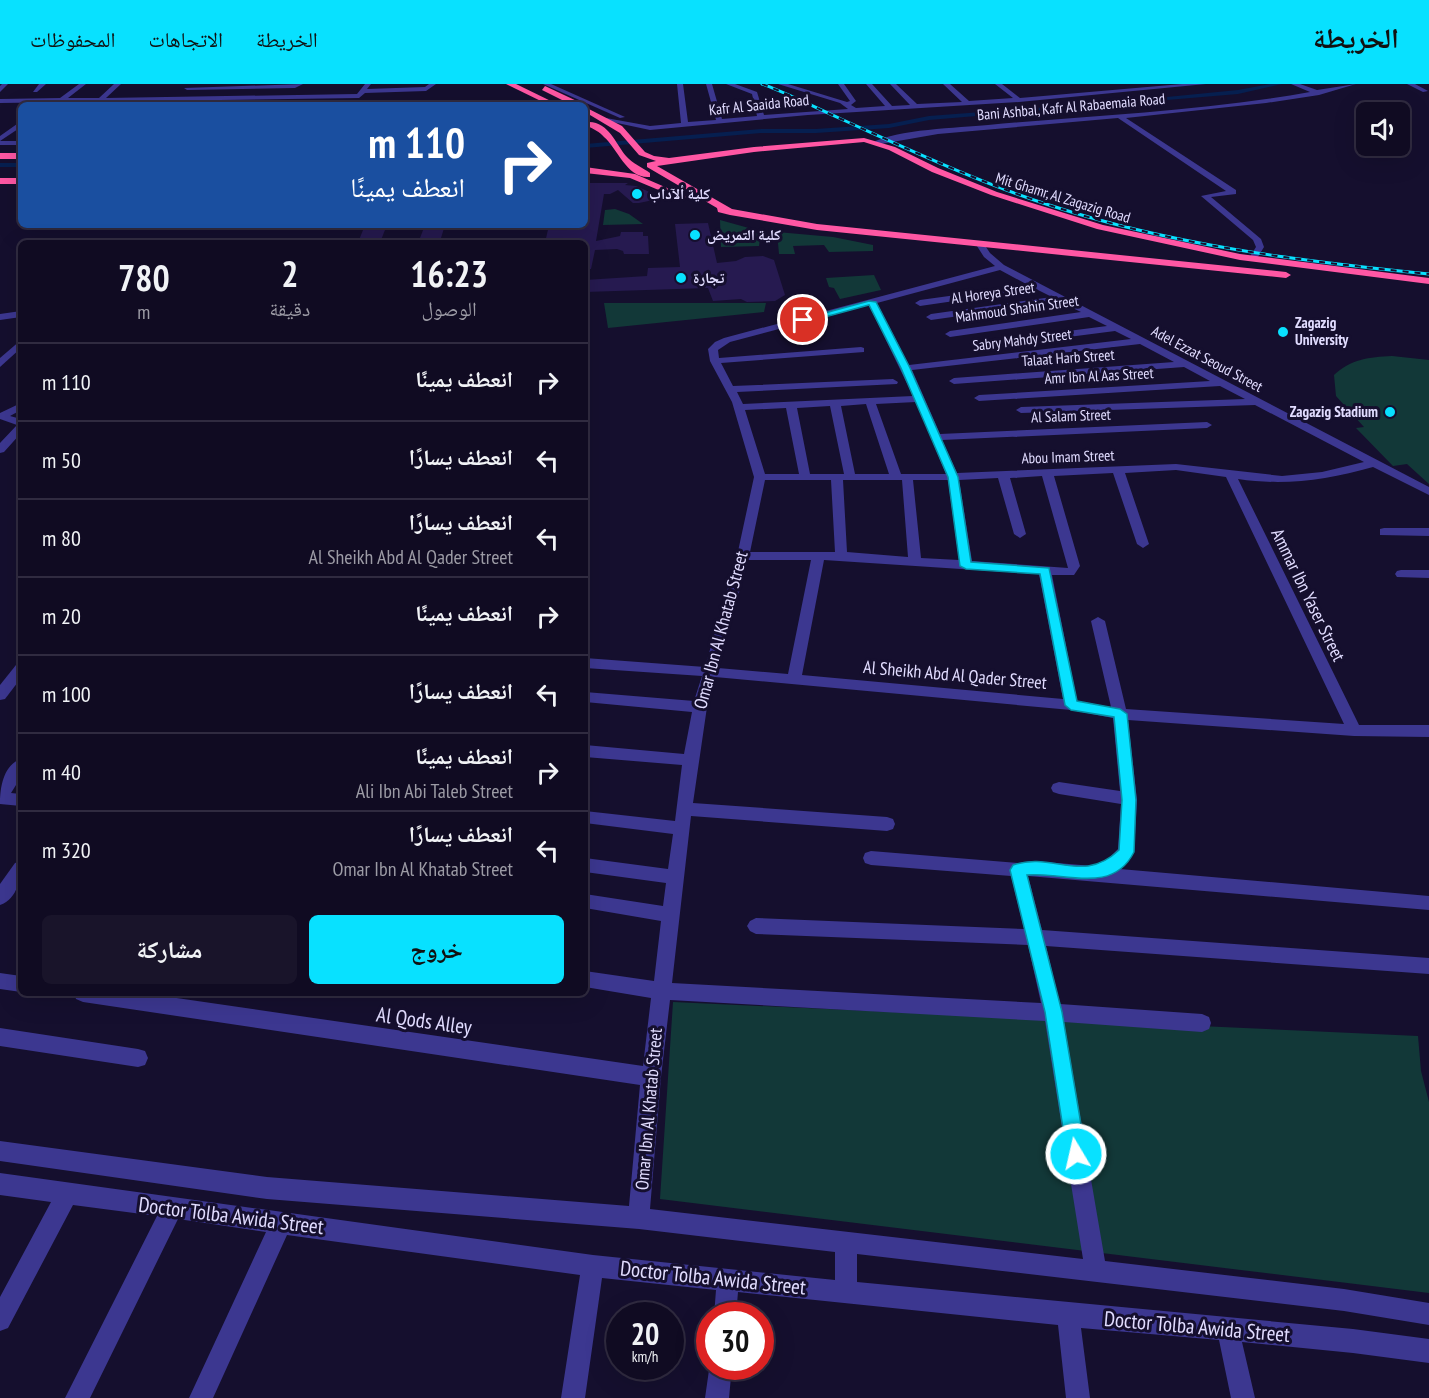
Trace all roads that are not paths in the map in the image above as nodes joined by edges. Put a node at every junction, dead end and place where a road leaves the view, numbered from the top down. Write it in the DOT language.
graph roads {
  1 [pos="5,84"];
  2 [pos="82,84"];
  3 [pos="369,84"];
  4 [pos="433,84"];
  5 [pos="510,84"];
  6 [pos="517,84"];
  7 [pos="530,84"];
  8 [pos="537,84"];
  9 [pos="680,84"];
  10 [pos="709,84"];
  11 [pos="729,84"];
  12 [pos="782,84"];
  13 [pos="841,84"];
  14 [pos="869,84"];
  15 [pos="893,84"];
  16 [pos="946,84"];
  17 [pos="998,84"];
  18 [pos="1203,84"];
  19 [pos="1294,84"];
  20 [pos="1353,84"];
  21 [pos="1410,84"];
  22 [pos="269,85"];
  23 [pos="299,85"];
  24 [pos="185,86"];
  25 [pos="548,86"];
  26 [pos="44,87"];
  27 [pos="120,87"];
  28 [pos="349,87"];
  29 [pos="0,90"];
  30 [pos="65,90"];
  31 [pos="75,90"];
  32 [pos="332,90"];
  33 [pos="12,91"];
  34 [pos="23,91"];
  35 [pos="364,91"];
  36 [pos="1425,91"];
  37 [pos="1319,93"];
  38 [pos="534,94"];
  39 [pos="326,96"];
  40 [pos="343,96"];
  41 [pos="263,97"];
  42 [pos="290,97"];
  43 [pos="178,98"];
  44 [pos="100,99"];
  45 [pos="137,99"];
  46 [pos="62,100"];
  47 [pos="1019,100"];
  48 [pos="0,101"];
  49 [pos="134,102"];
  50 [pos="174,102"];
  51 [pos="549,102"];
  52 [pos="573,102"];
  53 [pos="586,102"];
  54 [pos="588,103"];
  55 [pos="969,104"];
  56 [pos="847,105"];
  57 [pos="890,108"];
  58 [pos="916,108"];
  59 [pos="854,110"];
  60 [pos="588,111"];
  61 [pos="1119,116"];
  62 [pos="761,118"];
  63 [pos="606,120"];
  64 [pos="588,122"];
  65 [pos="720,122"];
  66 [pos="0,125"];
  67 [pos="18,125"];
  68 [pos="685,125"];
  69 [pos="18,126"];
  70 [pos="597,127"];
  71 [pos="648,128"];
  72 [pos="0,130"];
  73 [pos="12,130"];
  74 [pos="932,133"];
  75 [pos="588,134"];
  76 [pos="628,136"];
  77 [pos="0,139"];
  78 [pos="608,139"];
  79 [pos="852,140"];
  80 [pos="0,143"];
  81 [pos="18,143"];
  82 [pos="875,143"];
  83 [pos="0,156"];
  84 [pos="18,156"];
  85 [pos="613,156"];
  86 [pos="696,157"];
  87 [pos="588,167"];
  88 [pos="588,169"];
  89 [pos="18,181"];
  90 [pos="0,182"];
  91 [pos="669,190"];
  92 [pos="730,212"];
  93 [pos="979,243"];
  94 [pos="1205,251"];
  95 [pos="1253,258"];
  96 [pos="1298,265"];
  97 [pos="1000,267"];
  98 [pos="1233,270"];
  99 [pos="1310,277"];
  100 [pos="1429,281"];
  101 [pos="1036,286"];
  102 [pos="1429,288"];
  103 [pos="1060,299"];
  104 [pos="872,302"];
  105 [pos="920,303"];
  106 [pos="18,314"];
  107 [pos="1089,314"];
  108 [pos="0,317"];
  109 [pos="931,317"];
  110 [pos="1115,328"];
  111 [pos="950,334"];
  112 [pos="1141,341"];
  113 [pos="982,345"];
  114 [pos="18,347"];
  115 [pos="0,349"];
  116 [pos="861,350"];
  117 [pos="12,352"];
  118 [pos="1088,360"];
  119 [pos="715,361"];
  120 [pos="0,363"];
  121 [pos="1185,364"];
  122 [pos="906,368"];
  123 [pos="954,381"];
  124 [pos="893,382"];
  125 [pos="1222,383"];
  126 [pos="779,387"];
  127 [pos="730,389"];
  128 [pos="979,398"];
  129 [pos="919,399"];
  130 [pos="870,401"];
  131 [pos="1257,402"];
  132 [pos="835,403"];
  133 [pos="786,405"];
  134 [pos="738,407"];
  135 [pos="18,409"];
  136 [pos="1021,410"];
  137 [pos="1,413"];
  138 [pos="18,423"];
  139 [pos="1207,425"];
  140 [pos="18,429"];
  141 [pos="936,437"];
  142 [pos="0,450"];
  143 [pos="1374,463"];
  144 [pos="1118,470"];
  145 [pos="1047,473"];
  146 [pos="1230,474"];
  147 [pos="1003,475"];
  148 [pos="760,477"];
  149 [pos="805,477"];
  150 [pos="844,477"];
  151 [pos="902,477"];
  152 [pos="953,477"];
  153 [pos="1429,492"];
  154 [pos="1384,532"];
  155 [pos="1429,532"];
  156 [pos="1020,534"];
  157 [pos="1143,544"];
  158 [pos="743,556"];
  159 [pos="818,556"];
  160 [pos="841,556"];
  161 [pos="915,562"];
  162 [pos="966,566"];
  163 [pos="1045,571"];
  164 [pos="1401,574"];
  165 [pos="1429,574"];
  166 [pos="1098,621"];
  167 [pos="588,663"];
  168 [pos="18,672"];
  169 [pos="710,672"];
  170 [pos="794,680"];
  171 [pos="0,695"];
  172 [pos="588,697"];
  173 [pos="1071,705"];
  174 [pos="700,707"];
  175 [pos="1120,714"];
  176 [pos="1354,730"];
  177 [pos="1429,731"];
  178 [pos="588,751"];
  179 [pos="690,760"];
  180 [pos="18,770"];
  181 [pos="1059,788"];
  182 [pos="0,797"];
  183 [pos="18,800"];
  184 [pos="1129,800"];
  185 [pos="685,809"];
  186 [pos="588,817"];
  187 [pos="887,824"];
  188 [pos="682,828"];
  189 [pos="871,858"];
  190 [pos="588,865"];
  191 [pos="1018,870"];
  192 [pos="18,874"];
  193 [pos="1094,874"];
  194 [pos="676,877"];
  195 [pos="10,889"];
  196 [pos="588,901"];
  197 [pos="1429,903"];
  198 [pos="672,915"];
  199 [pos="756,926"];
  200 [pos="1034,937"];
  201 [pos="1429,966"];
  202 [pos="588,979"];
  203 [pos="0,981"];
  204 [pos="18,984"];
  205 [pos="660,991"];
  206 [pos="104,996"];
  207 [pos="1053,1012"];
  208 [pos="1202,1023"];
  209 [pos="0,1037"];
  210 [pos="138,1058"];
  211 [pos="651,1077"];
  212 [pos="0,1151"];
  213 [pos="0,1184"];
  214 [pos="67,1194"];
  215 [pos="172,1209"];
  216 [pos="639,1218"];
  217 [pos="282,1222"];
  218 [pos="846,1242"];
  219 [pos="593,1266"];
  220 [pos="1096,1271"];
  221 [pos="728,1279"];
  222 [pos="846,1291"];
  223 [pos="726,1302"];
  224 [pos="1429,1314"];
  225 [pos="1068,1315"];
  226 [pos="0,1320"];
  227 [pos="1228,1330"];
  228 [pos="1429,1351"];
  229 [pos="719,1380"];
  230 [pos="76,1398"];
  231 [pos="201,1398"];
  232 [pos="573,1398"];
  233 [pos="717,1398"];
  234 [pos="1078,1398"];
  235 [pos="1243,1398"];
  1 -- 29 [label="street"];
  2 -- 31 [label="street"];
  3 -- 35 [label="street"];
  4 -- 35 [label="street"];
  5 -- 38 [label="highway"];
  6 -- 38 [label="highway"];
  7 -- 25 [label="highway"];
  8 -- 25 [label="highway"];
  9 -- 68 [label="street"];
  10 -- 65 [label="street"];
  11 -- 62 [label="street"];
  12 -- 56 [label="street"];
  13 -- 56 [label="street"];
  14 -- 57 [label="street"];
  15 -- 58 [label="street"];
  16 -- 55 [label="street"];
  17 -- 47 [label="street"];
  18 -- 47 [label="street, Kafr Al Saaida Road"];
  19 -- 37 [label="street"];
  20 -- 37 [label="street, Bani Ashbal, Kafr Al Rabaemaia Road"];
  21 -- 36 [label="street"];
  22 -- 23 [label="street"];
  22 -- 24 [label="street"];
  22 -- 41 [label="street"];
  23 -- 42 [label="street"];
  25 -- 52 [label="highway"];
  25 -- 53 [label="street"];
  26 -- 34 [label="street"];
  27 -- 44 [label="street"];
  28 -- 40 [label="street"];
  29 -- 33 [label="street"];
  30 -- 31 [label="street"];
  31 -- 46 [label="street"];
  32 -- 39 [label="street"];
  35 -- 40 [label="street"];
  37 -- 61 [label="street, Bani Ashbal, Kafr Al Rabaemaia Road"];
  38 -- 51 [label="highway"];
  39 -- 40 [label="street"];
  39 -- 42 [label="street"];
  41 -- 42 [label="street"];
  41 -- 43 [label="street"];
  43 -- 45 [label="street"];
  43 -- 50 [label="street"];
  44 -- 45 [label="street"];
  44 -- 46 [label="street"];
  45 -- 49 [label="street"];
  46 -- 48 [label="street"];
  47 -- 55 [label="street, Kafr Al Saaida Road"];
  54 -- 71 [label="street"];
  55 -- 58 [label="street, Kafr Al Saaida Road"];
  56 -- 59 [label="street"];
  57 -- 58 [label="street, Kafr Al Saaida Road"];
  57 -- 59 [label="street, Kafr Al Saaida Road"];
  59 -- 62 [label="street, Kafr Al Saaida Road"];
  60 -- 63 [label="highway"];
  61 -- 74 [label="street, Bani Ashbal, Kafr Al Rabaemaia Road"];
  61 -- 95 [label="street"];
  62 -- 65 [label="street, Kafr Al Saaida Road"];
  63 -- 71 [label="street, Kafr Al Saaida Road"];
  63 -- 76 [label="highway"];
  64 -- 70 [label="highway"];
  65 -- 68 [label="street, Kafr Al Saaida Road"];
  66 -- 67 [label="street"];
  68 -- 71 [label="street, Kafr Al Saaida Road"];
  69 -- 73 [label="street"];
  70 -- 75 [label="highway"];
  70 -- 78 [label="highway"];
  71 -- 76 [label="street, Kafr Al Saaida Road"];
  72 -- 73 [label="street"];
  73 -- 77 [label="street"];
  74 -- 79 [label="street"];
  74 -- 82 [label="street"];
  75 -- 78 [label="highway"];
  76 -- 86 [label="highway, Mit Ghamr, Al Zagazig Road"];
  78 -- 85 [label="highway"];
  79 -- 82 [label="highway, Mit Ghamr, Al Zagazig Road"];
  79 -- 86 [label="highway, Mit Ghamr, Al Zagazig Road"];
  80 -- 81 [label="street"];
  82 -- 94 [label="highway, Mit Ghamr, Al Zagazig Road"];
  83 -- 84 [label="highway"];
  85 -- 87 [label="highway"];
  85 -- 91 [label="highway"];
  86 -- 92 [label="highway, Mit Ghamr, Al Zagazig Road"];
  88 -- 91 [label="highway"];
  89 -- 90 [label="highway"];
  91 -- 92 [label="highway, Mit Ghamr, Al Zagazig Road"];
  92 -- 93 [label="highway, Mit Ghamr, Al Zagazig Road"];
  93 -- 97 [label="street, Adel Ezzat Seoud Street"];
  93 -- 98 [label="highway, Mit Ghamr, Al Zagazig Road"];
  94 -- 95 [label="highway, Mit Ghamr, Al Zagazig Road"];
  94 -- 98 [label="highway"];
  95 -- 96 [label="highway, Mit Ghamr, Al Zagazig Road"];
  96 -- 99 [label="highway"];
  96 -- 100 [label="highway, Mit Ghamr, Al Zagazig Road"];
  97 -- 101 [label="street, Adel Ezzat Seoud Street"];
  97 -- 104 [label="street"];
  98 -- 99 [label="highway, Mit Ghamr, Al Zagazig Road"];
  99 -- 102 [label="highway, Mit Ghamr, Al Zagazig Road"];
  101 -- 103 [label="street, Adel Ezzat Seoud Street"];
  101 -- 105 [label="street"];
  103 -- 107 [label="street, Adel Ezzat Seoud Street"];
  103 -- 109 [label="street, Al Horeya Street"];
  104 -- 119 [label="street"];
  104 -- 122 [label="street"];
  106 -- 108 [label="street"];
  107 -- 110 [label="street, Adel Ezzat Seoud Street"];
  107 -- 111 [label="street, Mahmoud Shahin Street"];
  110 -- 112 [label="street, Adel Ezzat Seoud Street"];
  110 -- 113 [label="street"];
  112 -- 118 [label="street, Sabry Mahdy Street"];
  112 -- 121 [label="street, Adel Ezzat Seoud Street"];
  114 -- 117 [label="street"];
  115 -- 117 [label="street"];
  116 -- 119 [label="street"];
  117 -- 120 [label="street"];
  118 -- 121 [label="street, Talaat Harb Street"];
  118 -- 122 [label="street, Sabry Mahdy Street"];
  118 -- 123 [label="street, Talaat Harb Street"];
  119 -- 127 [label="street"];
  121 -- 125 [label="street, Adel Ezzat Seoud Street"];
  122 -- 129 [label="street"];
  124 -- 126 [label="street"];
  125 -- 128 [label="street, Amr Ibn Al Aas Street"];
  125 -- 131 [label="street, Adel Ezzat Seoud Street"];
  126 -- 127 [label="street"];
  126 -- 133 [label="street"];
  127 -- 134 [label="street"];
  129 -- 130 [label="street"];
  129 -- 141 [label="street"];
  130 -- 132 [label="street"];
  130 -- 151 [label="street"];
  131 -- 136 [label="street"];
  131 -- 143 [label="street, Adel Ezzat Seoud Street"];
  132 -- 133 [label="street"];
  132 -- 150 [label="street"];
  133 -- 134 [label="street"];
  133 -- 149 [label="street"];
  134 -- 148 [label="street"];
  135 -- 137 [label="street"];
  137 -- 138 [label="street"];
  139 -- 141 [label="street, Al Salam Street"];
  140 -- 142 [label="street"];
  141 -- 152 [label="street"];
  143 -- 146 [label="street, Abou Imam Street"];
  143 -- 153 [label="street, Adel Ezzat Seoud Street"];
  144 -- 145 [label="street, Abou Imam Street"];
  144 -- 146 [label="street, Abou Imam Street"];
  144 -- 157 [label="street"];
  145 -- 147 [label="street, Abou Imam Street"];
  145 -- 163 [label="street"];
  146 -- 176 [label="street, Ammar Ibn Yaser Street"];
  147 -- 152 [label="street, Abou Imam Street"];
  147 -- 156 [label="street"];
  148 -- 149 [label="street, Abou Imam Street"];
  148 -- 158 [label="street, Omar Ibn Al Khatab Street"];
  149 -- 150 [label="street, Abou Imam Street"];
  150 -- 151 [label="street, Abou Imam Street"];
  150 -- 160 [label="street"];
  151 -- 152 [label="street, Abou Imam Street"];
  151 -- 161 [label="street"];
  152 -- 162 [label="street"];
  154 -- 155 [label="street"];
  158 -- 159 [label="street"];
  158 -- 169 [label="street, Omar Ibn Al Khatab Street"];
  159 -- 160 [label="street"];
  159 -- 170 [label="street"];
  160 -- 161 [label="street"];
  161 -- 162 [label="street"];
  162 -- 163 [label="street"];
  163 -- 173 [label="street"];
  164 -- 165 [label="street"];
  166 -- 175 [label="street"];
  167 -- 169 [label="street, Al Sheikh Abd Al Qader Street"];
  168 -- 171 [label="street"];
  169 -- 170 [label="street, Al Sheikh Abd Al Qader Street"];
  169 -- 174 [label="street, Omar Ibn Al Khatab Street"];
  170 -- 173 [label="street, Al Sheikh Abd Al Qader Street"];
  172 -- 174 [label="street"];
  173 -- 175 [label="street, Al Sheikh Abd Al Qader Street"];
  174 -- 179 [label="street, Omar Ibn Al Khatab Street"];
  175 -- 176 [label="street, Al Sheikh Abd Al Qader Street"];
  175 -- 184 [label="street"];
  176 -- 177 [label="street, Al Sheikh Abd Al Qader Street"];
  178 -- 179 [label="street"];
  179 -- 185 [label="street, Omar Ibn Al Khatab Street"];
  180 -- 182 [label="street"];
  181 -- 184 [label="street"];
  182 -- 183 [label="street"];
  184 -- 193 [label="street"];
  185 -- 187 [label="street"];
  185 -- 188 [label="street, Omar Ibn Al Khatab Street"];
  186 -- 188 [label="street"];
  188 -- 194 [label="street, Omar Ibn Al Khatab Street"];
  189 -- 191 [label="street"];
  190 -- 194 [label="street"];
  191 -- 193 [label="street"];
  191 -- 200 [label="street"];
  192 -- 195 [label="street"];
  193 -- 197 [label="street"];
  194 -- 198 [label="street, Omar Ibn Al Khatab Street"];
  196 -- 198 [label="street"];
  198 -- 205 [label="street, Omar Ibn Al Khatab Street"];
  199 -- 200 [label="street"];
  200 -- 201 [label="street"];
  200 -- 207 [label="street"];
  202 -- 205 [label="street"];
  203 -- 204 [label="street"];
  205 -- 207 [label="street"];
  205 -- 211 [label="street, Omar Ibn Al Khatab Street"];
  206 -- 211 [label="street, Al Qods Alley"];
  207 -- 208 [label="street"];
  207 -- 220 [label="street"];
  209 -- 210 [label="street"];
  211 -- 216 [label="street, Omar Ibn Al Khatab Street"];
  212 -- 216 [label="street, Doctor Tolba Awida Street"];
  213 -- 214 [label="street, Doctor Tolba Awida Street"];
  214 -- 215 [label="street, Doctor Tolba Awida Street"];
  214 -- 226 [label="street"];
  215 -- 217 [label="street, Doctor Tolba Awida Street"];
  215 -- 230 [label="street"];
  216 -- 218 [label="street, Doctor Tolba Awida Street"];
  217 -- 219 [label="street, Doctor Tolba Awida Street"];
  217 -- 231 [label="street"];
  218 -- 220 [label="street, Doctor Tolba Awida Street"];
  218 -- 222 [label="street"];
  219 -- 221 [label="street, Doctor Tolba Awida Street"];
  219 -- 232 [label="street"];
  220 -- 224 [label="street, Doctor Tolba Awida Street"];
  221 -- 222 [label="street, Doctor Tolba Awida Street"];
  221 -- 223 [label="street"];
  222 -- 225 [label="street, Doctor Tolba Awida Street"];
  225 -- 227 [label="street, Doctor Tolba Awida Street"];
  225 -- 234 [label="street"];
  227 -- 228 [label="street, Doctor Tolba Awida Street"];
  227 -- 235 [label="street"];
  229 -- 233 [label="street"];
}
